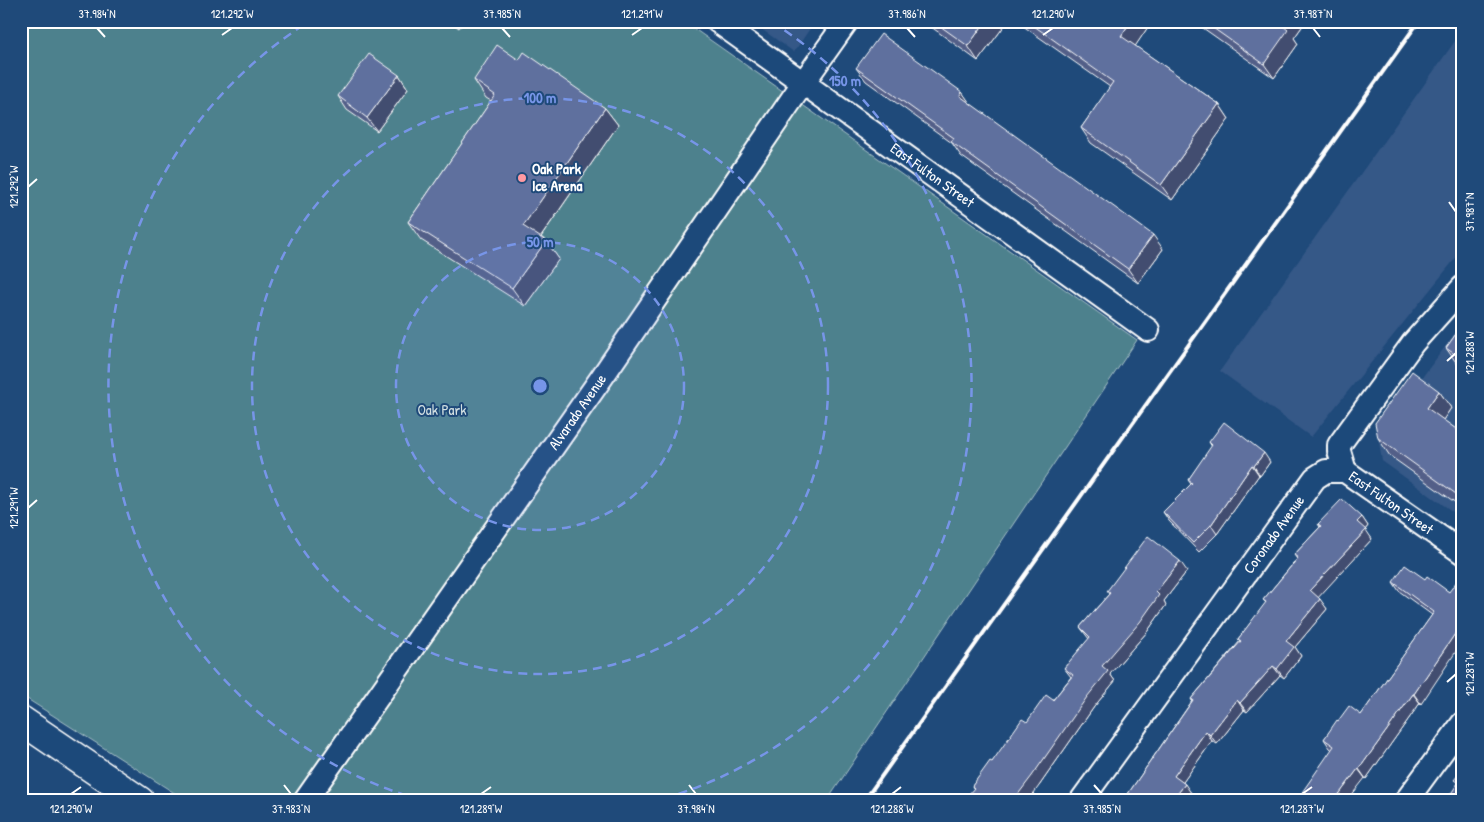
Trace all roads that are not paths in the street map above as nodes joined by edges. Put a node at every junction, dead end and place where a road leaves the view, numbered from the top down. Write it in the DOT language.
graph roads {
  1 [pos="717,21"];
  2 [pos="847,21"];
  3 [pos="803,83"];
  4 [pos="1463,288"];
  5 [pos="1148,330"];
  6 [pos="1344,471"];
  7 [pos="1463,553"];
  8 [pos="21,720"];
  9 [pos="1463,723"];
  10 [pos="140,801"];
  11 [pos="305,801"];
  12 [pos="1081,801"];
  13 [pos="1406,801"];
  1 -- 3 [label="street, East Fulton Street"];
  2 -- 3 [label="street, Alvarado Avenue"];
  3 -- 5 [label="street, East Fulton Street"];
  3 -- 11 [label="street, Alvarado Avenue"];
  4 -- 6 [label="street"];
  6 -- 7 [label="street, East Fulton Street"];
  6 -- 12 [label="street, Coronado Avenue"];
  8 -- 10 [label="street"];
  9 -- 13 [label="street"];
}
